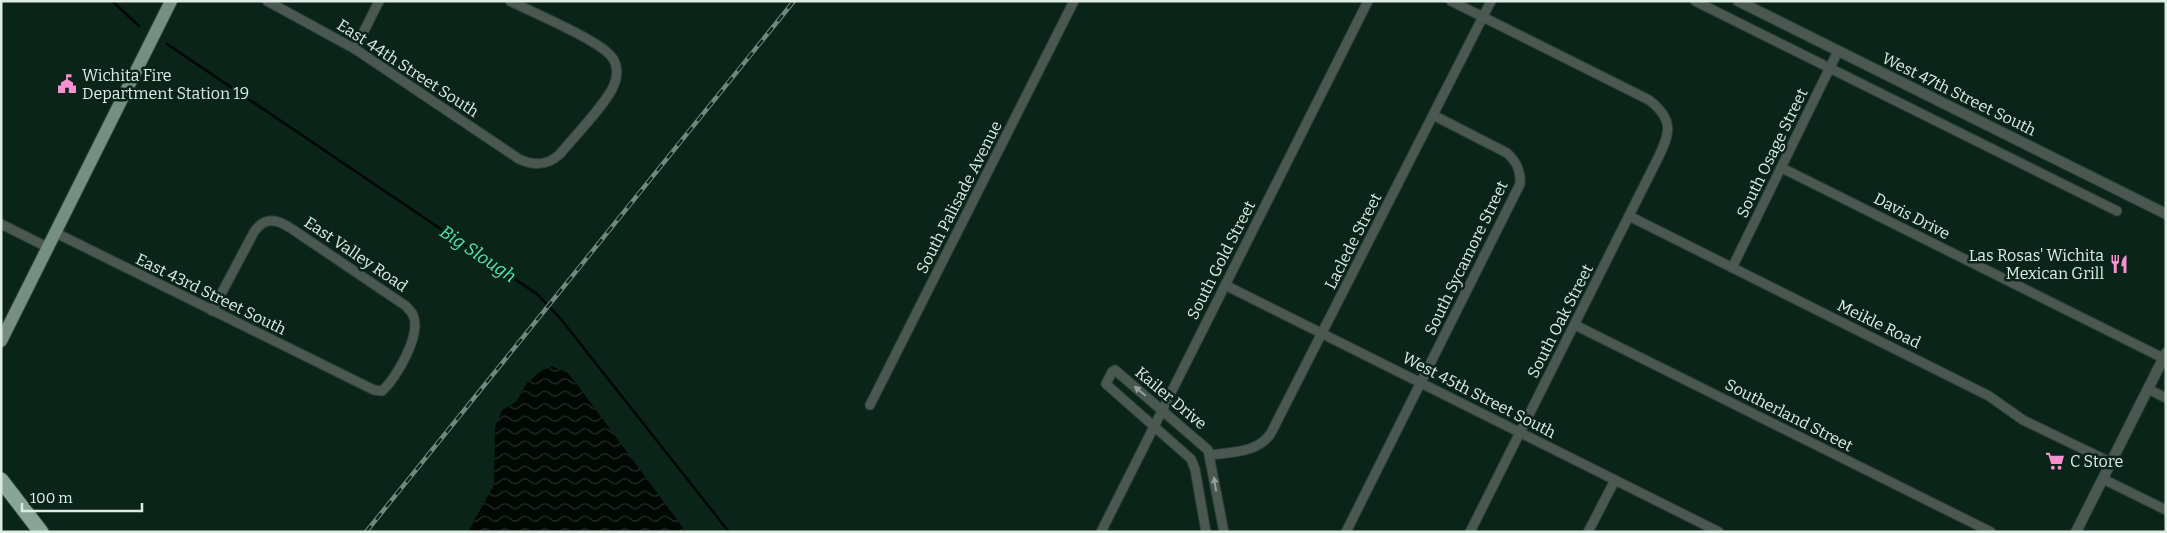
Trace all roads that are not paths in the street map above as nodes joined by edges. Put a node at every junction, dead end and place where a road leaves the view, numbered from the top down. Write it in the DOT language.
graph roads {
  1 [pos="171,1"];
  2 [pos="266,1"];
  3 [pos="379,1"];
  4 [pos="510,1"];
  5 [pos="1074,1"];
  6 [pos="1368,1"];
  7 [pos="1451,1"];
  8 [pos="1491,1"];
  9 [pos="1696,1"];
  10 [pos="1738,1"];
  11 [pos="1483,17"];
  12 [pos="355,49"];
  13 [pos="1838,51"];
  14 [pos="1830,68"];
  15 [pos="1433,115"];
  16 [pos="1782,168"];
  17 [pos="2117,211"];
  18 [pos="2166,214"];
  19 [pos="1629,216"];
  20 [pos="1,224"];
  21 [pos="56,233"];
  22 [pos="49,248"];
  23 [pos="1732,268"];
  24 [pos="1225,285"];
  25 [pos="212,311"];
  26 [pos="413,315"];
  27 [pos="1575,325"];
  28 [pos="1323,334"];
  29 [pos="1,341"];
  30 [pos="2165,356"];
  31 [pos="1422,383"];
  32 [pos="2148,390"];
  33 [pos="2166,398"];
  34 [pos="870,406"];
  35 [pos="1162,410"];
  36 [pos="1154,426"];
  37 [pos="1520,432"];
  38 [pos="1210,455"];
  39 [pos="2112,463"];
  40 [pos="2104,479"];
  41 [pos="1,480"];
  42 [pos="1615,480"];
  43 [pos="2166,510"];
  44 [pos="1713,530"];
  45 [pos="40,532"];
  46 [pos="1101,532"];
  47 [pos="1206,532"];
  48 [pos="1224,532"];
  49 [pos="1346,532"];
  50 [pos="1470,532"];
  51 [pos="1588,532"];
  52 [pos="1990,532"];
  53 [pos="2076,532"];
  1 -- 21 [label="main road"];
  2 -- 12 [label="street, East 44th Street South"];
  3 -- 12 [label="street"];
  4 -- 12 [label="street, East 44th Street South"];
  5 -- 34 [label="street, South Palisade Avenue"];
  6 -- 24 [label="street, South Gold Street"];
  7 -- 11 [label="street"];
  8 -- 11 [label="street, Laclede Street"];
  9 -- 14 [label="street"];
  10 -- 13 [label="street, West 47th Street South"];
  11 -- 15 [label="street, Laclede Street"];
  11 -- 19 [label="street, South Oak Street"];
  13 -- 14 [label="street, South Osage Street"];
  13 -- 18 [label="street, West 47th Street South"];
  14 -- 16 [label="street, South Osage Street"];
  14 -- 17 [label="street"];
  15 -- 28 [label="street, Laclede Street"];
  15 -- 31 [label="street, South Sycamore Street"];
  16 -- 23 [label="street, South Osage Street"];
  16 -- 30 [label="street, Davis Drive"];
  19 -- 23 [label="street, Meikle Road"];
  19 -- 27 [label="street, South Oak Street"];
  20 -- 22 [label="street"];
  21 -- 22 [label="main road"];
  21 -- 25 [label="street, East 43rd Street South"];
  22 -- 29 [label="main road"];
  23 -- 39 [label="street, Meikle Road"];
  24 -- 28 [label="street, West 45th Street South"];
  24 -- 35 [label="street, South Gold Street"];
  25 -- 26 [label="street, East 43rd Street South"];
  25 -- 26 [label="street, East Valley Road"];
  27 -- 37 [label="street, South Oak Street"];
  27 -- 52 [label="street, Southerland Street"];
  28 -- 31 [label="street, West 45th Street South"];
  28 -- 38 [label="street, Laclede Street"];
  30 -- 32 [label="street"];
  31 -- 37 [label="street, West 45th Street South"];
  31 -- 49 [label="street, South Sycamore Street"];
  32 -- 33 [label="street"];
  32 -- 39 [label="street"];
  35 -- 36 [label="street, South Gold Street"];
  35 -- 36 [label="street, Kailer Drive, one-way"];
  35 -- 38 [label="street, Kailer Drive"];
  36 -- 46 [label="street, South Gold Street"];
  36 -- 47 [label="street, Kailer Drive"];
  37 -- 42 [label="street, West 45th Street South"];
  37 -- 50 [label="street, South Oak Street"];
  48 -- 38 [label="street, one-way"];
  39 -- 40 [label="street"];
  40 -- 43 [label="street"];
  40 -- 53 [label="street"];
  41 -- 45 [label="highway"];
  42 -- 44 [label="street, West 45th Street South"];
  42 -- 51 [label="street"];
}
